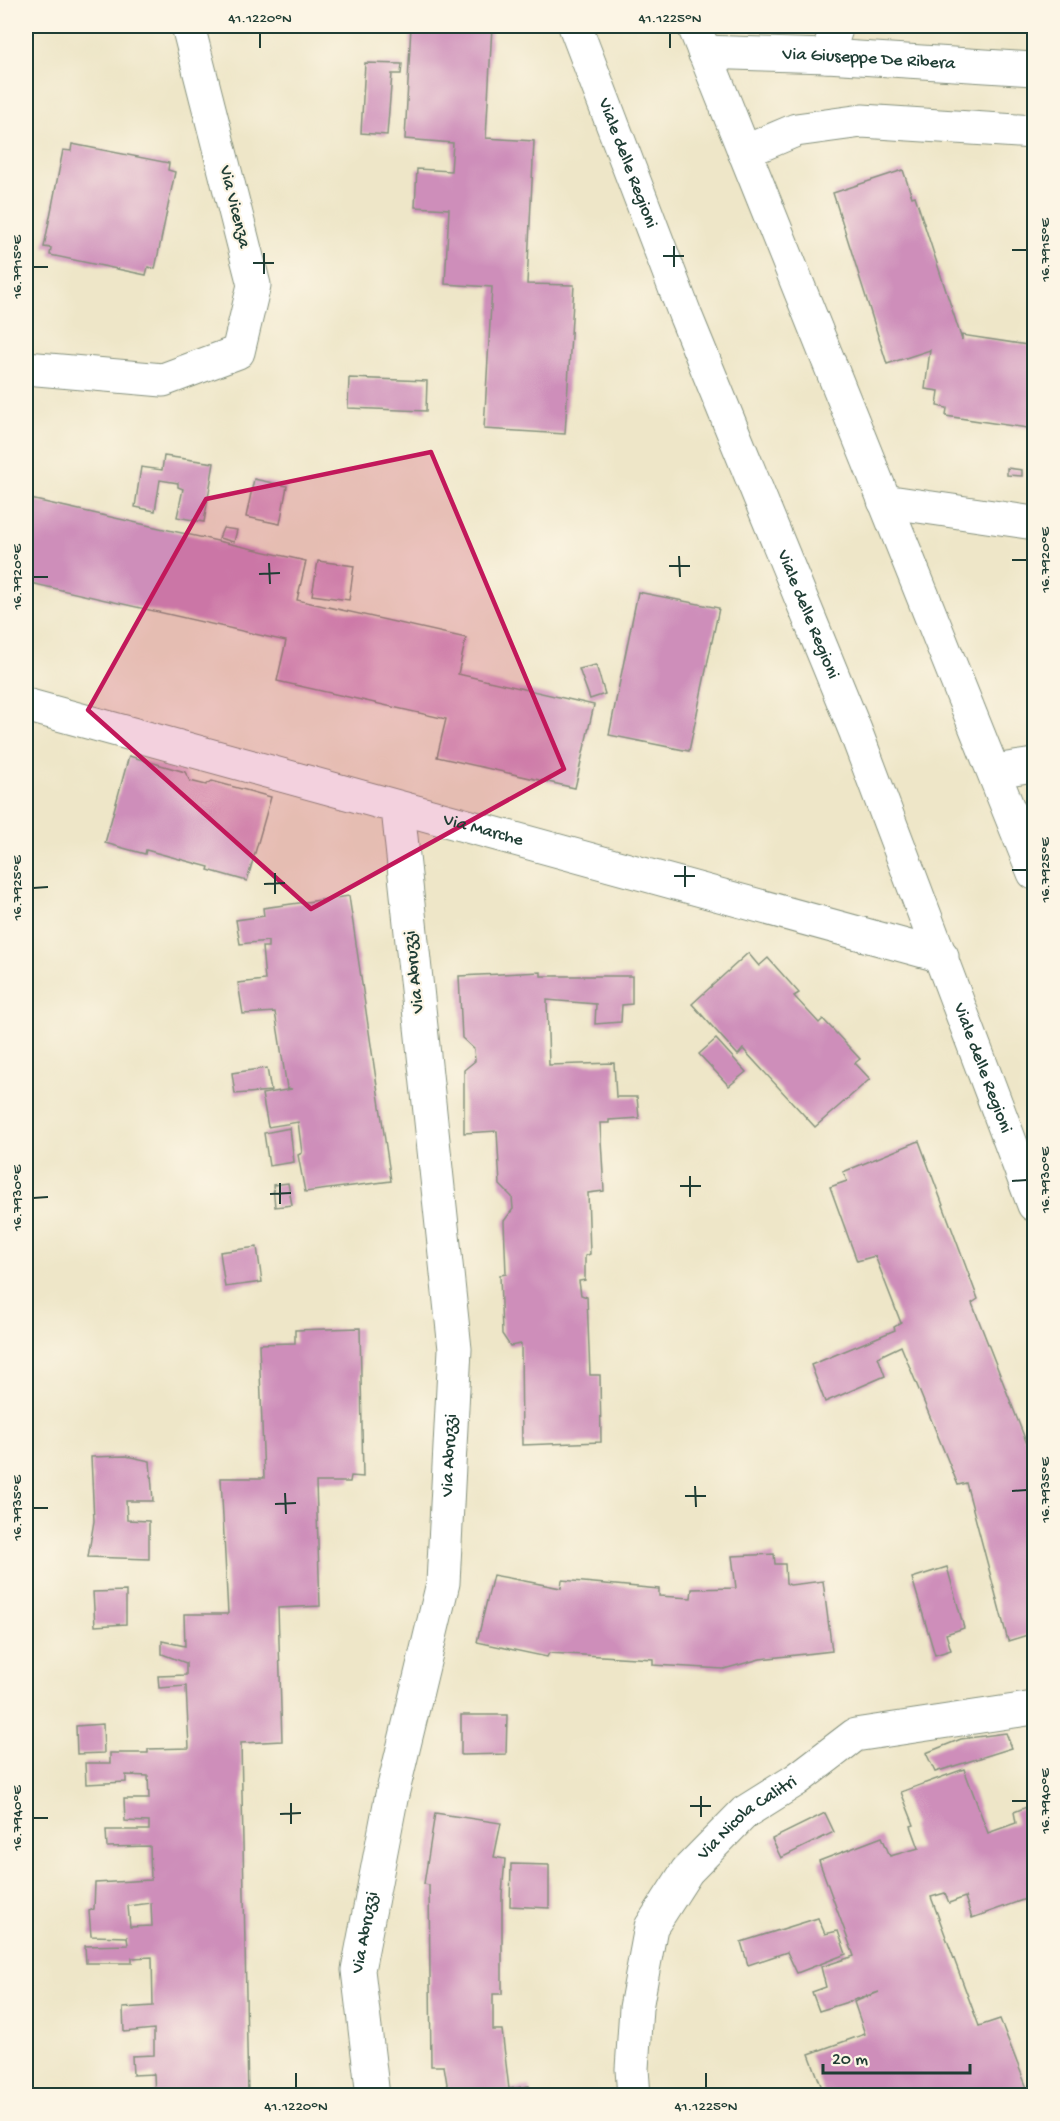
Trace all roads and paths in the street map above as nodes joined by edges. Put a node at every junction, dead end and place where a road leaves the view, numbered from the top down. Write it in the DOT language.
graph roads {
  1 [pos="188,26"];
  2 [pos="575,26"];
  3 [pos="837,26"];
  4 [pos="699,39"];
  5 [pos="827,56"];
  6 [pos="1035,69"];
  7 [pos="1035,132"];
  8 [pos="744,152"];
  9 [pos="26,368"];
  10 [pos="884,501"];
  11 [pos="1035,523"];
  12 [pos="26,705"];
  13 [pos="1035,765"];
  14 [pos="994,771"];
  15 [pos="398,809"];
  16 [pos="1035,873"];
  17 [pos="942,956"];
  18 [pos="1035,1205"];
  19 [pos="1035,1708"];
  20 [pos="373,2096"];
  21 [pos="634,2096"];
  1 -- 9 [label="street, Via Vicenza"];
  2 -- 17 [label="street, Viale delle Regioni"];
  3 -- 5 [label="street"];
  4 -- 5 [label="street, Via Giuseppe De Ribera"];
  4 -- 8 [label="street"];
  5 -- 6 [label="street, Via Giuseppe De Ribera"];
  7 -- 8 [label="street"];
  8 -- 10 [label="street"];
  10 -- 11 [label="street"];
  10 -- 14 [label="street"];
  12 -- 15 [label="street, Via Marche"];
  13 -- 14 [label="street"];
  14 -- 16 [label="street"];
  15 -- 17 [label="street, Via Marche"];
  15 -- 20 [label="street, Via Abruzzi"];
  17 -- 18 [label="street, Viale delle Regioni"];
  19 -- 21 [label="street, Via Nicola Calitri"];
}
